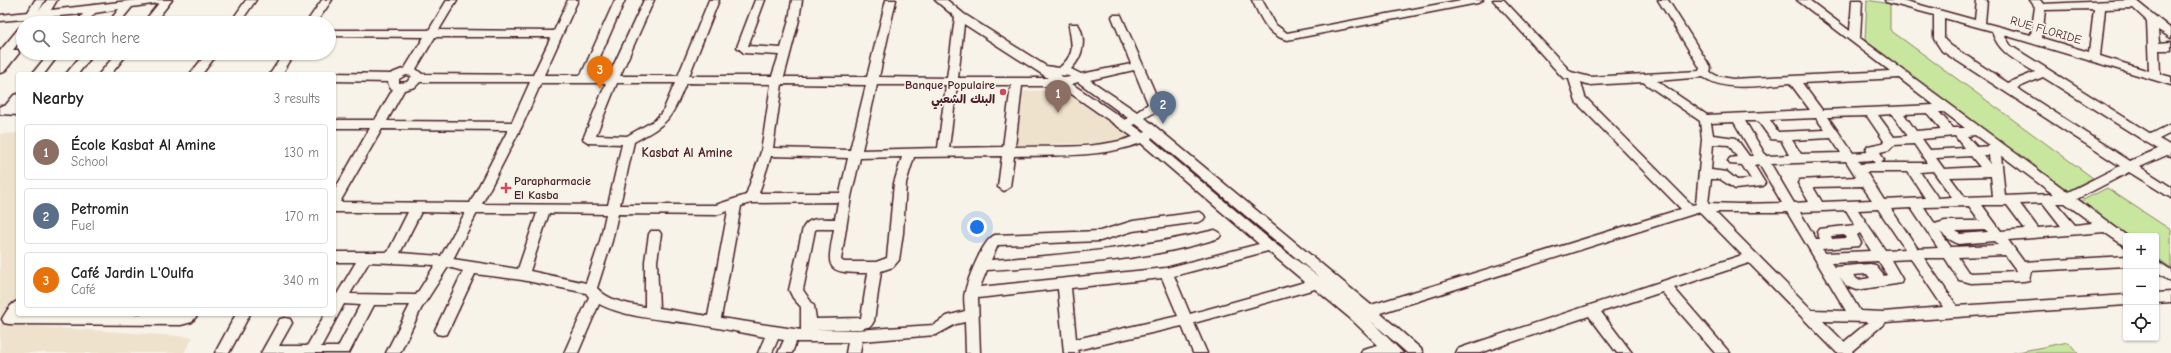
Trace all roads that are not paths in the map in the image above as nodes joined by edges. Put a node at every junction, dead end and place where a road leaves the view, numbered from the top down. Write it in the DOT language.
graph roads {
  1 [pos="40,0"];
  2 [pos="52,0"];
  3 [pos="159,0"];
  4 [pos="167,0"];
  5 [pos="251,0"];
  6 [pos="327,0"];
  7 [pos="452,0"];
  8 [pos="573,0"];
  9 [pos="620,0"];
  10 [pos="649,0"];
  11 [pos="714,0"];
  12 [pos="760,0"];
  13 [pos="797,0"];
  14 [pos="891,0"];
  15 [pos="940,0"];
  16 [pos="1257,0"];
  17 [pos="1478,0"];
  18 [pos="1498,0"];
  19 [pos="1663,0"];
  20 [pos="1802,0"];
  21 [pos="1857,0"];
  22 [pos="1890,0"];
  23 [pos="1982,0"];
  24 [pos="2038,3"];
  25 [pos="2132,3"];
  26 [pos="128,5"];
  27 [pos="2100,6"];
  28 [pos="92,10"];
  29 [pos="1939,14"];
  30 [pos="36,16"];
  31 [pos="38,16"];
  32 [pos="54,16"];
  33 [pos="87,16"];
  34 [pos="119,16"];
  35 [pos="154,16"];
  36 [pos="240,16"];
  37 [pos="316,16"];
  38 [pos="960,16"];
  39 [pos="1117,17"];
  40 [pos="0,18"];
  41 [pos="16,18"];
  42 [pos="2152,21"];
  43 [pos="1980,25"];
  44 [pos="1074,26"];
  45 [pos="1997,30"];
  46 [pos="336,33"];
  47 [pos="432,34"];
  48 [pos="556,34"];
  49 [pos="2171,35"];
  50 [pos="16,39"];
  51 [pos="1855,40"];
  52 [pos="2036,40"];
  53 [pos="2171,46"];
  54 [pos="2154,47"];
  55 [pos="16,50"];
  56 [pos="785,52"];
  57 [pos="0,58"];
  58 [pos="2094,58"];
  59 [pos="50,60"];
  60 [pos="83,60"];
  61 [pos="117,60"];
  62 [pos="207,60"];
  63 [pos="285,60"];
  64 [pos="1137,66"];
  65 [pos="0,69"];
  66 [pos="1705,70"];
  67 [pos="40,72"];
  68 [pos="74,72"];
  69 [pos="107,72"];
  70 [pos="198,72"];
  71 [pos="277,72"];
  72 [pos="2044,72"];
  73 [pos="1902,74"];
  74 [pos="413,75"];
  75 [pos="1062,76"];
  76 [pos="2155,76"];
  77 [pos="336,77"];
  78 [pos="1080,78"];
  79 [pos="1574,78"];
  80 [pos="1645,78"];
  81 [pos="538,79"];
  82 [pos="585,79"];
  83 [pos="613,79"];
  84 [pos="1793,79"];
  85 [pos="683,80"];
  86 [pos="777,80"];
  87 [pos="873,81"];
  88 [pos="951,81"];
  89 [pos="1017,81"];
  90 [pos="2171,81"];
  91 [pos="397,83"];
  92 [pos="2007,88"];
  93 [pos="16,101"];
  94 [pos="1948,108"];
  95 [pos="1930,109"];
  96 [pos="1895,110"];
  97 [pos="8,111"];
  98 [pos="1870,112"];
  99 [pos="1819,114"];
  100 [pos="1761,116"];
  101 [pos="1737,117"];
  102 [pos="1137,118"];
  103 [pos="1705,119"];
  104 [pos="336,124"];
  105 [pos="379,124"];
  106 [pos="1125,125"];
  107 [pos="516,126"];
  108 [pos="2171,128"];
  109 [pos="1978,131"];
  110 [pos="1954,132"];
  111 [pos="1834,134"];
  112 [pos="1148,135"];
  113 [pos="1784,136"];
  114 [pos="1914,137"];
  115 [pos="1708,139"];
  116 [pos="2150,139"];
  117 [pos="629,140"];
  118 [pos="1891,141"];
  119 [pos="1999,151"];
  120 [pos="2169,151"];
  121 [pos="767,152"];
  122 [pos="1009,152"];
  123 [pos="1974,152"];
  124 [pos="909,153"];
  125 [pos="943,153"];
  126 [pos="856,154"];
  127 [pos="1926,154"];
  128 [pos="1875,156"];
  129 [pos="1849,157"];
  130 [pos="1798,159"];
  131 [pos="1734,161"];
  132 [pos="1746,161"];
  133 [pos="1763,161"];
  134 [pos="1883,167"];
  135 [pos="1911,167"];
  136 [pos="2128,167"];
  137 [pos="1856,168"];
  138 [pos="1938,170"];
  139 [pos="1805,171"];
  140 [pos="1993,172"];
  141 [pos="1704,174"];
  142 [pos="1865,181"];
  143 [pos="1813,182"];
  144 [pos="1004,187"];
  145 [pos="2171,193"];
  146 [pos="845,197"];
  147 [pos="751,198"];
  148 [pos="2068,198"];
  149 [pos="336,199"];
  150 [pos="2046,199"];
  151 [pos="2004,200"];
  152 [pos="1967,201"];
  153 [pos="1934,202"];
  154 [pos="1914,203"];
  155 [pos="735,204"];
  156 [pos="1881,204"];
  157 [pos="1849,205"];
  158 [pos="1818,206"];
  159 [pos="336,207"];
  160 [pos="1791,207"];
  161 [pos="417,208"];
  162 [pos="474,208"];
  163 [pos="545,208"];
  164 [pos="614,209"];
  165 [pos="1696,209"];
  166 [pos="1199,217"];
  167 [pos="841,224"];
  168 [pos="1945,226"];
  169 [pos="1930,227"];
  170 [pos="2106,227"];
  171 [pos="2071,229"];
  172 [pos="1865,230"];
  173 [pos="1992,230"];
  174 [pos="2034,232"];
  175 [pos="655,234"];
  176 [pos="1215,235"];
  177 [pos="1976,237"];
  178 [pos="2123,240"];
  179 [pos="1812,244"];
  180 [pos="1270,246"];
  181 [pos="2008,250"];
  182 [pos="1987,251"];
  183 [pos="1948,252"];
  184 [pos="1915,254"];
  185 [pos="1882,255"];
  186 [pos="336,257"];
  187 [pos="392,257"];
  188 [pos="1751,257"];
  189 [pos="365,258"];
  190 [pos="1821,258"];
  191 [pos="443,261"];
  192 [pos="2123,261"];
  193 [pos="982,265"];
  194 [pos="875,267"];
  195 [pos="2021,267"];
  196 [pos="2159,267"];
  197 [pos="471,268"];
  198 [pos="1829,271"];
  199 [pos="1166,273"];
  200 [pos="522,275"];
  201 [pos="2171,277"];
  202 [pos="1325,282"];
  203 [pos="1064,285"];
  204 [pos="1666,287"];
  205 [pos="593,293"];
  206 [pos="971,293"];
  207 [pos="2171,297"];
  208 [pos="2159,298"];
  209 [pos="370,299"];
  210 [pos="420,300"];
  211 [pos="2123,300"];
  212 [pos="336,303"];
  213 [pos="16,309"];
  214 [pos="1592,311"];
  215 [pos="1370,312"];
  216 [pos="1954,313"];
  217 [pos="652,314"];
  218 [pos="971,315"];
  219 [pos="1356,315"];
  220 [pos="1809,315"];
  221 [pos="189,316"];
  222 [pos="242,316"];
  223 [pos="331,316"];
  224 [pos="1856,316"];
  225 [pos="102,317"];
  226 [pos="1884,317"];
  227 [pos="1186,320"];
  228 [pos="713,322"];
  229 [pos="285,323"];
  230 [pos="442,330"];
  231 [pos="808,331"];
  232 [pos="774,332"];
  233 [pos="792,336"];
  234 [pos="856,336"];
  235 [pos="1070,350"];
  236 [pos="1393,350"];
  237 [pos="1844,351"];
  238 [pos="269,352"];
  239 [pos="222,353"];
  240 [pos="310,353"];
  241 [pos="342,353"];
  242 [pos="393,353"];
  243 [pos="571,353"];
  244 [pos="765,353"];
  245 [pos="786,353"];
  246 [pos="853,353"];
  247 [pos="973,353"];
  248 [pos="1200,353"];
  249 [pos="1368,353"];
  250 [pos="1416,353"];
  251 [pos="1462,353"];
  252 [pos="1625,353"];
  253 [pos="1723,353"];
  1 -- 30 [label="street"];
  2 -- 31 [label="street"];
  3 -- 26 [label="street"];
  4 -- 35 [label="street"];
  5 -- 36 [label="street"];
  6 -- 37 [label="street"];
  7 -- 47 [label="street"];
  8 -- 48 [label="street"];
  9 -- 82 [label="street"];
  10 -- 83 [label="street"];
  11 -- 85 [label="street"];
  12 -- 56 [label="street"];
  13 -- 56 [label="street"];
  14 -- 87 [label="street"];
  15 -- 38 [label="street"];
  16 -- 17 [label="street"];
  18 -- 79 [label="street"];
  19 -- 66 [label="street"];
  20 -- 51 [label="street"];
  21 -- 51 [label="street"];
  22 -- 29 [label="street, RUE FLORIDE"];
  23 -- 43 [label="street"];
  24 -- 27 [label="street"];
  24 -- 52 [label="street"];
  25 -- 27 [label="street"];
  25 -- 42 [label="street"];
  26 -- 28 [label="street"];
  26 -- 34 [label="street"];
  27 -- 58 [label="street"];
  28 -- 32 [label="street"];
  28 -- 33 [label="street"];
  29 -- 43 [label="street, RUE FLORIDE"];
  29 -- 92 [label="street"];
  38 -- 75 [label="street"];
  38 -- 88 [label="street"];
  39 -- 64 [label="street"];
  40 -- 41 [label="street"];
  42 -- 49 [label="street"];
  42 -- 54 [label="street"];
  43 -- 45 [label="street, RUE FLORIDE"];
  44 -- 75 [label="street"];
  45 -- 52 [label="street, RUE FLORIDE"];
  45 -- 72 [label="street"];
  46 -- 47 [label="street"];
  47 -- 48 [label="street"];
  47 -- 74 [label="street"];
  48 -- 81 [label="street"];
  50 -- 57 [label="street"];
  51 -- 73 [label="street"];
  52 -- 58 [label="street, RUE FLORIDE"];
  53 -- 54 [label="street"];
  54 -- 76 [label="street"];
  55 -- 65 [label="street"];
  56 -- 86 [label="street"];
  58 -- 76 [label="street, RUE FLORIDE"];
  59 -- 67 [label="street"];
  60 -- 68 [label="street"];
  61 -- 69 [label="street"];
  62 -- 70 [label="street"];
  63 -- 71 [label="street"];
  64 -- 78 [label="street"];
  64 -- 102 [label="street"];
  66 -- 80 [label="street"];
  66 -- 84 [label="street"];
  72 -- 92 [label="street"];
  72 -- 116 [label="street"];
  73 -- 84 [label="street"];
  73 -- 94 [label="street"];
  74 -- 81 [label="street"];
  74 -- 91 [label="street"];
  75 -- 78 [label="street"];
  75 -- 89 [label="street"];
  75 -- 106 [label="street"];
  76 -- 90 [label="street, RUE FLORIDE"];
  77 -- 91 [label="street"];
  78 -- 102 [label="street"];
  79 -- 80 [label="street"];
  79 -- 165 [label="street"];
  80 -- 103 [label="street"];
  81 -- 82 [label="street"];
  81 -- 107 [label="street"];
  82 -- 83 [label="street"];
  83 -- 85 [label="street"];
  83 -- 117 [label="street"];
  84 -- 99 [label="street"];
  85 -- 86 [label="street"];
  85 -- 117 [label="street"];
  86 -- 87 [label="street"];
  86 -- 121 [label="street"];
  87 -- 88 [label="street"];
  87 -- 126 [label="street"];
  88 -- 89 [label="street"];
  88 -- 125 [label="street"];
  89 -- 122 [label="street"];
  91 -- 105 [label="street"];
  92 -- 136 [label="street"];
  93 -- 97 [label="street"];
  94 -- 95 [label="street"];
  94 -- 109 [label="street"];
  95 -- 96 [label="street"];
  95 -- 110 [label="street"];
  96 -- 98 [label="street"];
  96 -- 114 [label="street"];
  98 -- 99 [label="street"];
  98 -- 118 [label="street"];
  99 -- 100 [label="street"];
  99 -- 111 [label="street"];
  100 -- 101 [label="street"];
  100 -- 113 [label="street"];
  101 -- 103 [label="street"];
  101 -- 133 [label="street"];
  102 -- 106 [label="street"];
  102 -- 112 [label="street"];
  103 -- 115 [label="street"];
  104 -- 105 [label="street"];
  105 -- 107 [label="street"];
  105 -- 149 [label="street"];
  106 -- 112 [label="street"];
  107 -- 162 [label="street"];
  108 -- 116 [label="street"];
  109 -- 110 [label="street"];
  109 -- 119 [label="street"];
  110 -- 114 [label="street"];
  110 -- 123 [label="street"];
  111 -- 113 [label="street"];
  111 -- 129 [label="street"];
  112 -- 122 [label="street"];
  112 -- 180 [label="street"];
  112 -- 202 [label="street"];
  113 -- 130 [label="street"];
  114 -- 118 [label="street"];
  114 -- 127 [label="street"];
  115 -- 132 [label="street"];
  115 -- 141 [label="street"];
  116 -- 120 [label="street"];
  117 -- 164 [label="street"];
  118 -- 128 [label="street"];
  119 -- 123 [label="street"];
  119 -- 140 [label="street"];
  119 -- 148 [label="street"];
  120 -- 136 [label="street"];
  121 -- 126 [label="street"];
  121 -- 147 [label="street"];
  122 -- 125 [label="street"];
  122 -- 144 [label="street"];
  123 -- 127 [label="street"];
  123 -- 140 [label="street"];
  124 -- 125 [label="street"];
  124 -- 126 [label="street"];
  124 -- 194 [label="street"];
  126 -- 146 [label="street"];
  127 -- 138 [label="street"];
  128 -- 129 [label="street"];
  128 -- 134 [label="street"];
  129 -- 130 [label="street"];
  129 -- 137 [label="street"];
  130 -- 133 [label="street"];
  131 -- 132 [label="street"];
  132 -- 133 [label="street"];
  132 -- 141 [label="street"];
  133 -- 160 [label="street"];
  134 -- 135 [label="street"];
  134 -- 137 [label="street"];
  135 -- 138 [label="street"];
  135 -- 153 [label="street"];
  136 -- 145 [label="street"];
  136 -- 148 [label="street"];
  137 -- 142 [label="street"];
  138 -- 140 [label="street"];
  138 -- 152 [label="street"];
  139 -- 143 [label="street"];
  140 -- 151 [label="street"];
  141 -- 165 [label="street"];
  142 -- 143 [label="street"];
  142 -- 156 [label="street"];
  143 -- 158 [label="street"];
  146 -- 147 [label="street"];
  146 -- 167 [label="street"];
  147 -- 155 [label="street"];
  148 -- 150 [label="street"];
  148 -- 170 [label="street"];
  150 -- 151 [label="street"];
  150 -- 171 [label="street"];
  151 -- 152 [label="street"];
  151 -- 174 [label="street"];
  152 -- 153 [label="street"];
  152 -- 173 [label="street"];
  153 -- 154 [label="street"];
  154 -- 156 [label="street"];
  154 -- 169 [label="street"];
  155 -- 164 [label="street"];
  155 -- 228 [label="street"];
  156 -- 157 [label="street"];
  156 -- 184 [label="street"];
  157 -- 158 [label="street"];
  157 -- 172 [label="street"];
  158 -- 160 [label="street"];
  159 -- 161 [label="street"];
  160 -- 165 [label="street"];
  160 -- 179 [label="street"];
  161 -- 162 [label="street"];
  161 -- 187 [label="street"];
  162 -- 163 [label="street"];
  162 -- 191 [label="street"];
  163 -- 164 [label="street"];
  163 -- 200 [label="street"];
  164 -- 205 [label="street"];
  165 -- 188 [label="street"];
  165 -- 215 [label="street"];
  166 -- 193 [label="street"];
  167 -- 194 [label="street"];
  167 -- 231 [label="street"];
  168 -- 169 [label="street"];
  168 -- 173 [label="street"];
  168 -- 177 [label="street"];
  169 -- 183 [label="street"];
  170 -- 171 [label="street"];
  170 -- 178 [label="street"];
  171 -- 174 [label="street"];
  172 -- 179 [label="street"];
  172 -- 185 [label="street"];
  173 -- 174 [label="street"];
  173 -- 177 [label="street"];
  173 -- 181 [label="street"];
  175 -- 217 [label="street"];
  176 -- 193 [label="street"];
  177 -- 182 [label="street"];
  179 -- 190 [label="street"];
  180 -- 199 [label="street"];
  180 -- 202 [label="street"];
  181 -- 182 [label="street"];
  181 -- 195 [label="street"];
  182 -- 183 [label="street"];
  183 -- 184 [label="street"];
  183 -- 195 [label="street"];
  184 -- 185 [label="street"];
  184 -- 216 [label="street"];
  185 -- 190 [label="street"];
  185 -- 198 [label="street"];
  186 -- 189 [label="street"];
  187 -- 189 [label="street"];
  187 -- 191 [label="street"];
  188 -- 204 [label="street"];
  188 -- 220 [label="street"];
  189 -- 212 [label="street"];
  190 -- 198 [label="street"];
  191 -- 197 [label="street"];
  191 -- 210 [label="street"];
  192 -- 195 [label="street"];
  193 -- 206 [label="street"];
  194 -- 231 [label="street"];
  196 -- 201 [label="street"];
  197 -- 200 [label="street"];
  197 -- 230 [label="street"];
  198 -- 224 [label="street"];
  199 -- 203 [label="street"];
  199 -- 227 [label="street"];
  200 -- 205 [label="street"];
  202 -- 215 [label="street"];
  202 -- 219 [label="street"];
  202 -- 227 [label="street"];
  203 -- 206 [label="street"];
  203 -- 235 [label="street"];
  204 -- 214 [label="street"];
  204 -- 253 [label="street"];
  205 -- 217 [label="street"];
  205 -- 243 [label="street"];
  206 -- 218 [label="street"];
  207 -- 208 [label="street"];
  209 -- 210 [label="street"];
  209 -- 212 [label="street"];
  209 -- 241 [label="street"];
  210 -- 242 [label="street"];
  211 -- 216 [label="street"];
  213 -- 225 [label="street"];
  214 -- 251 [label="street"];
  214 -- 252 [label="street"];
  215 -- 219 [label="street"];
  215 -- 250 [label="street"];
  216 -- 226 [label="street"];
  217 -- 228 [label="street"];
  218 -- 234 [label="street"];
  218 -- 247 [label="street"];
  219 -- 236 [label="street"];
  220 -- 224 [label="street"];
  220 -- 237 [label="street"];
  221 -- 225 [label="street"];
  222 -- 239 [label="street"];
  223 -- 240 [label="street"];
  224 -- 226 [label="street"];
  226 -- 237 [label="street"];
  227 -- 235 [label="street"];
  227 -- 248 [label="street"];
  228 -- 232 [label="street"];
  229 -- 238 [label="street"];
  231 -- 233 [label="street"];
  231 -- 234 [label="street"];
  232 -- 233 [label="street"];
  232 -- 244 [label="street"];
  233 -- 245 [label="street"];
  234 -- 246 [label="street"];
  236 -- 249 [label="street"];
  238 -- 240 [label="street"];
  240 -- 241 [label="street"];
}
